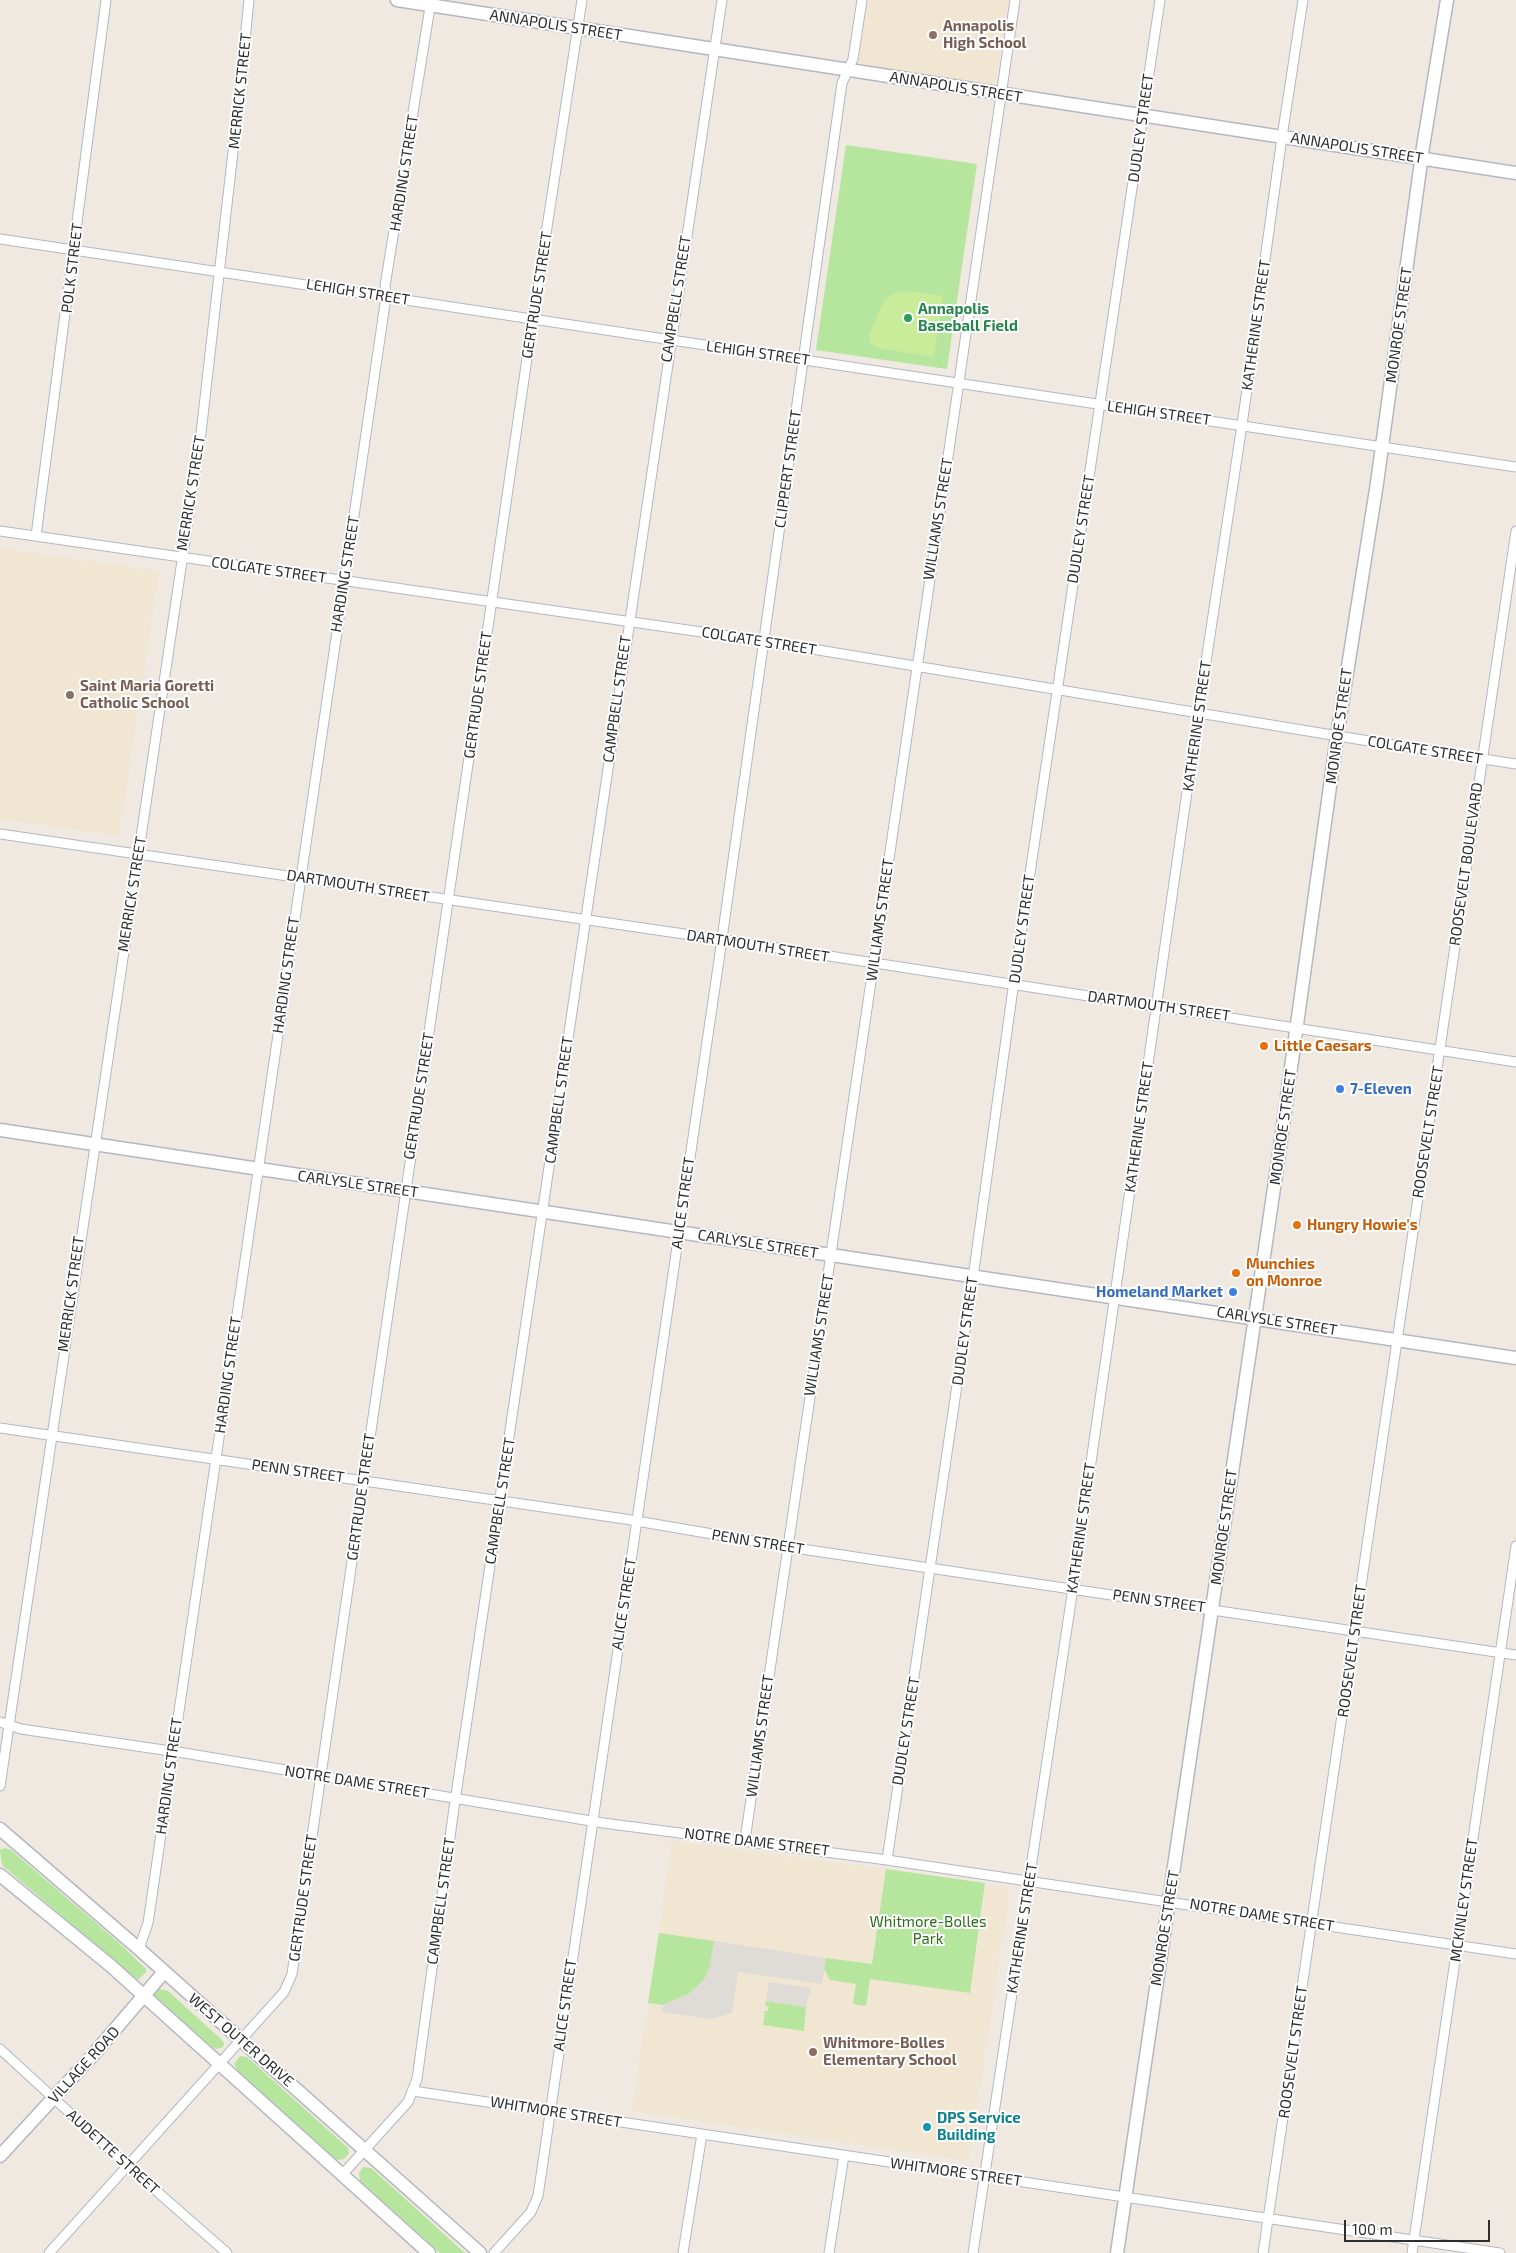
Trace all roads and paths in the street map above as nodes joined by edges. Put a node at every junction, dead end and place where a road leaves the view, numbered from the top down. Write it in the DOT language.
graph roads {
  1 [pos="106,0"];
  2 [pos="249,0"];
  3 [pos="397,0"];
  4 [pos="582,0"];
  5 [pos="722,0"];
  6 [pos="862,0"];
  7 [pos="1015,0"];
  8 [pos="1160,0"];
  9 [pos="1303,0"];
  10 [pos="1446,0"];
  11 [pos="431,2"];
  12 [pos="578,28"];
  13 [pos="714,49"];
  14 [pos="848,70"];
  15 [pos="1001,94"];
  16 [pos="1143,116"];
  17 [pos="1282,137"];
  18 [pos="1422,158"];
  19 [pos="1516,174"];
  20 [pos="0,239"];
  21 [pos="75,250"];
  22 [pos="220,271"];
  23 [pos="386,297"];
  24 [pos="533,319"];
  25 [pos="670,340"];
  26 [pos="803,360"];
  27 [pos="959,383"];
  28 [pos="1101,404"];
  29 [pos="1242,426"];
  30 [pos="1382,447"];
  31 [pos="1516,467"];
  32 [pos="0,531"];
  33 [pos="1516,531"];
  34 [pos="36,536"];
  35 [pos="182,558"];
  36 [pos="343,581"];
  37 [pos="492,602"];
  38 [pos="628,622"];
  39 [pos="764,641"];
  40 [pos="916,666"];
  41 [pos="1057,690"];
  42 [pos="1198,713"];
  43 [pos="1337,736"];
  44 [pos="1482,759"];
  45 [pos="1516,764"];
  46 [pos="0,834"];
  47 [pos="138,854"];
  48 [pos="300,877"];
  49 [pos="449,900"];
  50 [pos="585,920"];
  51 [pos="722,940"];
  52 [pos="874,963"];
  53 [pos="1013,984"];
  54 [pos="1157,1006"];
  55 [pos="1297,1027"];
  56 [pos="1440,1049"];
  57 [pos="1516,1062"];
  58 [pos="0,1130"];
  59 [pos="94,1144"];
  60 [pos="258,1169"];
  61 [pos="405,1191"];
  62 [pos="544,1212"];
  63 [pos="678,1232"];
  64 [pos="831,1255"];
  65 [pos="973,1276"];
  66 [pos="1114,1296"];
  67 [pos="1255,1318"];
  68 [pos="1397,1340"];
  69 [pos="1516,1358"];
  70 [pos="0,1428"];
  71 [pos="51,1436"];
  72 [pos="216,1459"];
  73 [pos="364,1481"];
  74 [pos="501,1502"];
  75 [pos="637,1521"];
  76 [pos="1516,1546"];
  77 [pos="788,1547"];
  78 [pos="931,1567"];
  79 [pos="1072,1588"];
  80 [pos="1212,1609"];
  81 [pos="1356,1630"];
  82 [pos="1500,1653"];
  83 [pos="1516,1655"];
  84 [pos="4,1723"];
  85 [pos="173,1752"];
  86 [pos="320,1776"];
  87 [pos="0,1786"];
  88 [pos="456,1798"];
  89 [pos="592,1820"];
  90 [pos="0,1830"];
  91 [pos="745,1840"];
  92 [pos="887,1860"];
  93 [pos="0,1875"];
  94 [pos="1029,1880"];
  95 [pos="1169,1901"];
  96 [pos="1312,1923"];
  97 [pos="1457,1945"];
  98 [pos="139,1949"];
  99 [pos="1516,1954"];
  100 [pos="164,1972"];
  101 [pos="144,1995"];
  102 [pos="242,2039"];
  103 [pos="0,2049"];
  104 [pos="220,2064"];
  105 [pos="413,2090"];
  106 [pos="53,2099"];
  107 [pos="550,2111"];
  108 [pos="702,2134"];
  109 [pos="365,2150"];
  110 [pos="844,2155"];
  111 [pos="0,2156"];
  112 [pos="128,2166"];
  113 [pos="342,2175"];
  114 [pos="983,2176"];
  115 [pos="1125,2197"];
  116 [pos="1269,2218"];
  117 [pos="1414,2240"];
  118 [pos="50,2253"];
  119 [pos="227,2253"];
  120 [pos="429,2253"];
  121 [pos="480,2253"];
  122 [pos="494,2253"];
  123 [pos="683,2253"];
  124 [pos="829,2253"];
  125 [pos="973,2253"];
  126 [pos="1117,2253"];
  127 [pos="1264,2253"];
  128 [pos="1412,2253"];
  129 [pos="1500,2253"];
  1 -- 21 [label="street, POLK STREET"];
  2 -- 22 [label="street, MERRICK STREET"];
  3 -- 11 [label="street, ANNAPOLIS STREET"];
  4 -- 12 [label="street, GERTRUDE STREET"];
  5 -- 13 [label="street, CAMPBELL STREET"];
  6 -- 14 [label="street, CLIPPERT STREET"];
  7 -- 15 [label="street, WILLIAMS STREET"];
  8 -- 16 [label="street, DUDLEY STREET"];
  9 -- 17 [label="street, KATHERINE STREET"];
  10 -- 18 [label="street, MONROE STREET"];
  11 -- 12 [label="street, ANNAPOLIS STREET"];
  11 -- 23 [label="street, HARDING STREET"];
  12 -- 13 [label="street, ANNAPOLIS STREET"];
  12 -- 24 [label="street, GERTRUDE STREET"];
  13 -- 14 [label="street, ANNAPOLIS STREET"];
  13 -- 25 [label="street, CAMPBELL STREET"];
  14 -- 15 [label="street, ANNAPOLIS STREET"];
  14 -- 26 [label="street, CLIPPERT STREET"];
  15 -- 16 [label="street, ANNAPOLIS STREET"];
  15 -- 27 [label="street, WILLIAMS STREET"];
  16 -- 17 [label="street, ANNAPOLIS STREET"];
  16 -- 28 [label="street, DUDLEY STREET"];
  17 -- 18 [label="street, ANNAPOLIS STREET"];
  17 -- 29 [label="street, KATHERINE STREET"];
  18 -- 19 [label="street, ANNAPOLIS STREET"];
  18 -- 30 [label="street, MONROE STREET"];
  20 -- 21 [label="street, LEHIGH STREET"];
  21 -- 22 [label="street, LEHIGH STREET"];
  21 -- 34 [label="street, POLK STREET"];
  22 -- 23 [label="street, LEHIGH STREET"];
  22 -- 35 [label="street, MERRICK STREET"];
  23 -- 24 [label="street, LEHIGH STREET"];
  23 -- 36 [label="street, HARDING STREET"];
  24 -- 25 [label="street, LEHIGH STREET"];
  24 -- 37 [label="street, GERTRUDE STREET"];
  25 -- 26 [label="street, LEHIGH STREET"];
  25 -- 38 [label="street, CAMPBELL STREET"];
  26 -- 27 [label="street, LEHIGH STREET"];
  26 -- 39 [label="street, CLIPPERT STREET"];
  27 -- 28 [label="street, LEHIGH STREET"];
  27 -- 40 [label="street, WILLIAMS STREET"];
  28 -- 29 [label="street, LEHIGH STREET"];
  28 -- 41 [label="street, DUDLEY STREET"];
  29 -- 30 [label="street, LEHIGH STREET"];
  29 -- 42 [label="street, KATHERINE STREET"];
  30 -- 31 [label="street, LEHIGH STREET"];
  30 -- 43 [label="street, MONROE STREET"];
  32 -- 34 [label="street, COLGATE STREET"];
  33 -- 44 [label="street, ROOSEVELT BOULEVARD"];
  34 -- 35 [label="street, COLGATE STREET"];
  35 -- 36 [label="street, COLGATE STREET"];
  35 -- 47 [label="street, MERRICK STREET"];
  36 -- 37 [label="street, COLGATE STREET"];
  36 -- 48 [label="street, HARDING STREET"];
  37 -- 38 [label="street, COLGATE STREET"];
  37 -- 49 [label="street, GERTRUDE STREET"];
  38 -- 39 [label="street, COLGATE STREET"];
  38 -- 50 [label="street, CAMPBELL STREET"];
  39 -- 40 [label="street, COLGATE STREET"];
  39 -- 51 [label="street, CLIPPERT STREET"];
  40 -- 41 [label="street, COLGATE STREET"];
  40 -- 52 [label="street, WILLIAMS STREET"];
  41 -- 42 [label="street, COLGATE STREET"];
  41 -- 53 [label="street, DUDLEY STREET"];
  42 -- 43 [label="street, COLGATE STREET"];
  42 -- 54 [label="street, KATHERINE STREET"];
  43 -- 44 [label="street, COLGATE STREET"];
  43 -- 55 [label="street, MONROE STREET"];
  44 -- 45 [label="street, COLGATE STREET"];
  44 -- 56 [label="street, ROOSEVELT BOULEVARD"];
  46 -- 47 [label="street, DARTMOUTH STREET"];
  47 -- 48 [label="street, DARTMOUTH STREET"];
  47 -- 59 [label="street, MERRICK STREET"];
  48 -- 49 [label="street, DARTMOUTH STREET"];
  48 -- 60 [label="street, HARDING STREET"];
  49 -- 50 [label="street, DARTMOUTH STREET"];
  49 -- 61 [label="street, GERTRUDE STREET"];
  50 -- 51 [label="street, DARTMOUTH STREET"];
  50 -- 62 [label="street, CAMPBELL STREET"];
  51 -- 52 [label="street, DARTMOUTH STREET"];
  51 -- 63 [label="street, ALICE STREET"];
  52 -- 53 [label="street, DARTMOUTH STREET"];
  52 -- 64 [label="street, WILLIAMS STREET"];
  53 -- 54 [label="street, DARTMOUTH STREET"];
  53 -- 65 [label="street, DUDLEY STREET"];
  54 -- 55 [label="street, DARTMOUTH STREET"];
  54 -- 66 [label="street, KATHERINE STREET"];
  55 -- 56 [label="street, DARTMOUTH STREET"];
  55 -- 67 [label="street, MONROE STREET"];
  56 -- 57 [label="street, DARTMOUTH STREET"];
  56 -- 68 [label="street, ROOSEVELT STREET"];
  58 -- 59 [label="street, CARLYSLE STREET"];
  59 -- 60 [label="street, CARLYSLE STREET"];
  59 -- 71 [label="street, MERRICK STREET"];
  60 -- 61 [label="street, CARLYSLE STREET"];
  60 -- 72 [label="street, HARDING STREET"];
  61 -- 62 [label="street, CARLYSLE STREET"];
  61 -- 73 [label="street, GERTRUDE STREET"];
  62 -- 63 [label="street, CARLYSLE STREET"];
  62 -- 74 [label="street, CAMPBELL STREET"];
  63 -- 64 [label="street, CARLYSLE STREET"];
  63 -- 75 [label="street, ALICE STREET"];
  64 -- 65 [label="street, CARLYSLE STREET"];
  64 -- 77 [label="street, WILLIAMS STREET"];
  65 -- 66 [label="street, CARLYSLE STREET"];
  65 -- 78 [label="street, DUDLEY STREET"];
  66 -- 67 [label="street, CARLYSLE STREET"];
  66 -- 79 [label="street, KATHERINE STREET"];
  67 -- 68 [label="street, CARLYSLE STREET"];
  67 -- 80 [label="street, MONROE STREET"];
  68 -- 69 [label="street, CARLYSLE STREET"];
  68 -- 81 [label="street, ROOSEVELT STREET"];
  70 -- 71 [label="street, PENN STREET"];
  71 -- 72 [label="street, PENN STREET"];
  71 -- 84 [label="street, MERRICK STREET"];
  72 -- 73 [label="street, PENN STREET"];
  72 -- 85 [label="street, HARDING STREET"];
  73 -- 74 [label="street, PENN STREET"];
  73 -- 86 [label="street, GERTRUDE STREET"];
  74 -- 75 [label="street, PENN STREET"];
  74 -- 88 [label="street, CAMPBELL STREET"];
  75 -- 77 [label="street, PENN STREET"];
  75 -- 89 [label="street, ALICE STREET"];
  76 -- 82 [label="street, MCKINLEY STREET"];
  77 -- 78 [label="street, PENN STREET"];
  77 -- 91 [label="street, WILLIAMS STREET"];
  78 -- 79 [label="street, PENN STREET"];
  78 -- 92 [label="street, DUDLEY STREET"];
  79 -- 80 [label="street, PENN STREET"];
  79 -- 94 [label="street, KATHERINE STREET"];
  80 -- 81 [label="street, PENN STREET"];
  80 -- 95 [label="street, MONROE STREET"];
  81 -- 82 [label="street, PENN STREET"];
  81 -- 96 [label="street, ROOSEVELT STREET"];
  82 -- 83 [label="street, PENN STREET"];
  82 -- 97 [label="street, MCKINLEY STREET"];
  84 -- 85 [label="street, NOTRE DAME STREET"];
  84 -- 87 [label="street, MERRICK STREET"];
  85 -- 86 [label="street, NOTRE DAME STREET"];
  85 -- 98 [label="street, HARDING STREET"];
  86 -- 88 [label="street, NOTRE DAME STREET"];
  86 -- 102 [label="street, GERTRUDE STREET"];
  88 -- 89 [label="street, NOTRE DAME STREET"];
  88 -- 105 [label="street, CAMPBELL STREET"];
  89 -- 91 [label="street, NOTRE DAME STREET"];
  89 -- 107 [label="street, ALICE STREET"];
  90 -- 98 [label="street, WEST OUTER DRIVE"];
  91 -- 92 [label="street, NOTRE DAME STREET"];
  92 -- 94 [label="street, NOTRE DAME STREET"];
  93 -- 101 [label="street, WEST OUTER DRIVE"];
  94 -- 95 [label="street, NOTRE DAME STREET"];
  94 -- 114 [label="street, KATHERINE STREET"];
  95 -- 96 [label="street, NOTRE DAME STREET"];
  95 -- 115 [label="street, MONROE STREET"];
  96 -- 97 [label="street, NOTRE DAME STREET"];
  96 -- 116 [label="street, ROOSEVELT STREET"];
  97 -- 99 [label="street, NOTRE DAME STREET"];
  97 -- 117 [label="street, MCKINLEY STREET"];
  98 -- 100 [label="street, WEST OUTER DRIVE"];
  100 -- 101 [label="street, VILLAGE ROAD"];
  100 -- 102 [label="street, WEST OUTER DRIVE"];
  101 -- 104 [label="street, WEST OUTER DRIVE"];
  101 -- 106 [label="street, VILLAGE ROAD"];
  102 -- 104 [label="street, GERTRUDE STREET"];
  102 -- 109 [label="street, WEST OUTER DRIVE"];
  103 -- 106 [label="street, AUDETTE STREET"];
  104 -- 112 [label="street, GERTRUDE STREET"];
  104 -- 113 [label="street, WEST OUTER DRIVE"];
  105 -- 107 [label="street, WHITMORE STREET"];
  105 -- 109 [label="street, CAMPBELL STREET"];
  106 -- 111 [label="street, VILLAGE ROAD"];
  106 -- 112 [label="street, AUDETTE STREET"];
  107 -- 108 [label="street, WHITMORE STREET"];
  107 -- 122 [label="street, ALICE STREET"];
  108 -- 110 [label="street, WHITMORE STREET"];
  108 -- 123 [label="street"];
  109 -- 113 [label="street, CAMPBELL STREET"];
  109 -- 121 [label="street, WEST OUTER DRIVE"];
  110 -- 114 [label="street, WHITMORE STREET"];
  110 -- 124 [label="street"];
  112 -- 118 [label="street, GERTRUDE STREET"];
  112 -- 119 [label="street, AUDETTE STREET"];
  113 -- 120 [label="street, WEST OUTER DRIVE"];
  114 -- 115 [label="street, WHITMORE STREET"];
  114 -- 125 [label="street, KATHERINE STREET"];
  115 -- 116 [label="street, WHITMORE STREET"];
  115 -- 126 [label="street, MONROE STREET"];
  116 -- 117 [label="street, WHITMORE STREET"];
  116 -- 127 [label="street, ROOSEVELT STREET"];
  117 -- 128 [label="street, MCKINLEY STREET"];
  117 -- 129 [label="street, WHITMORE STREET"];
}
